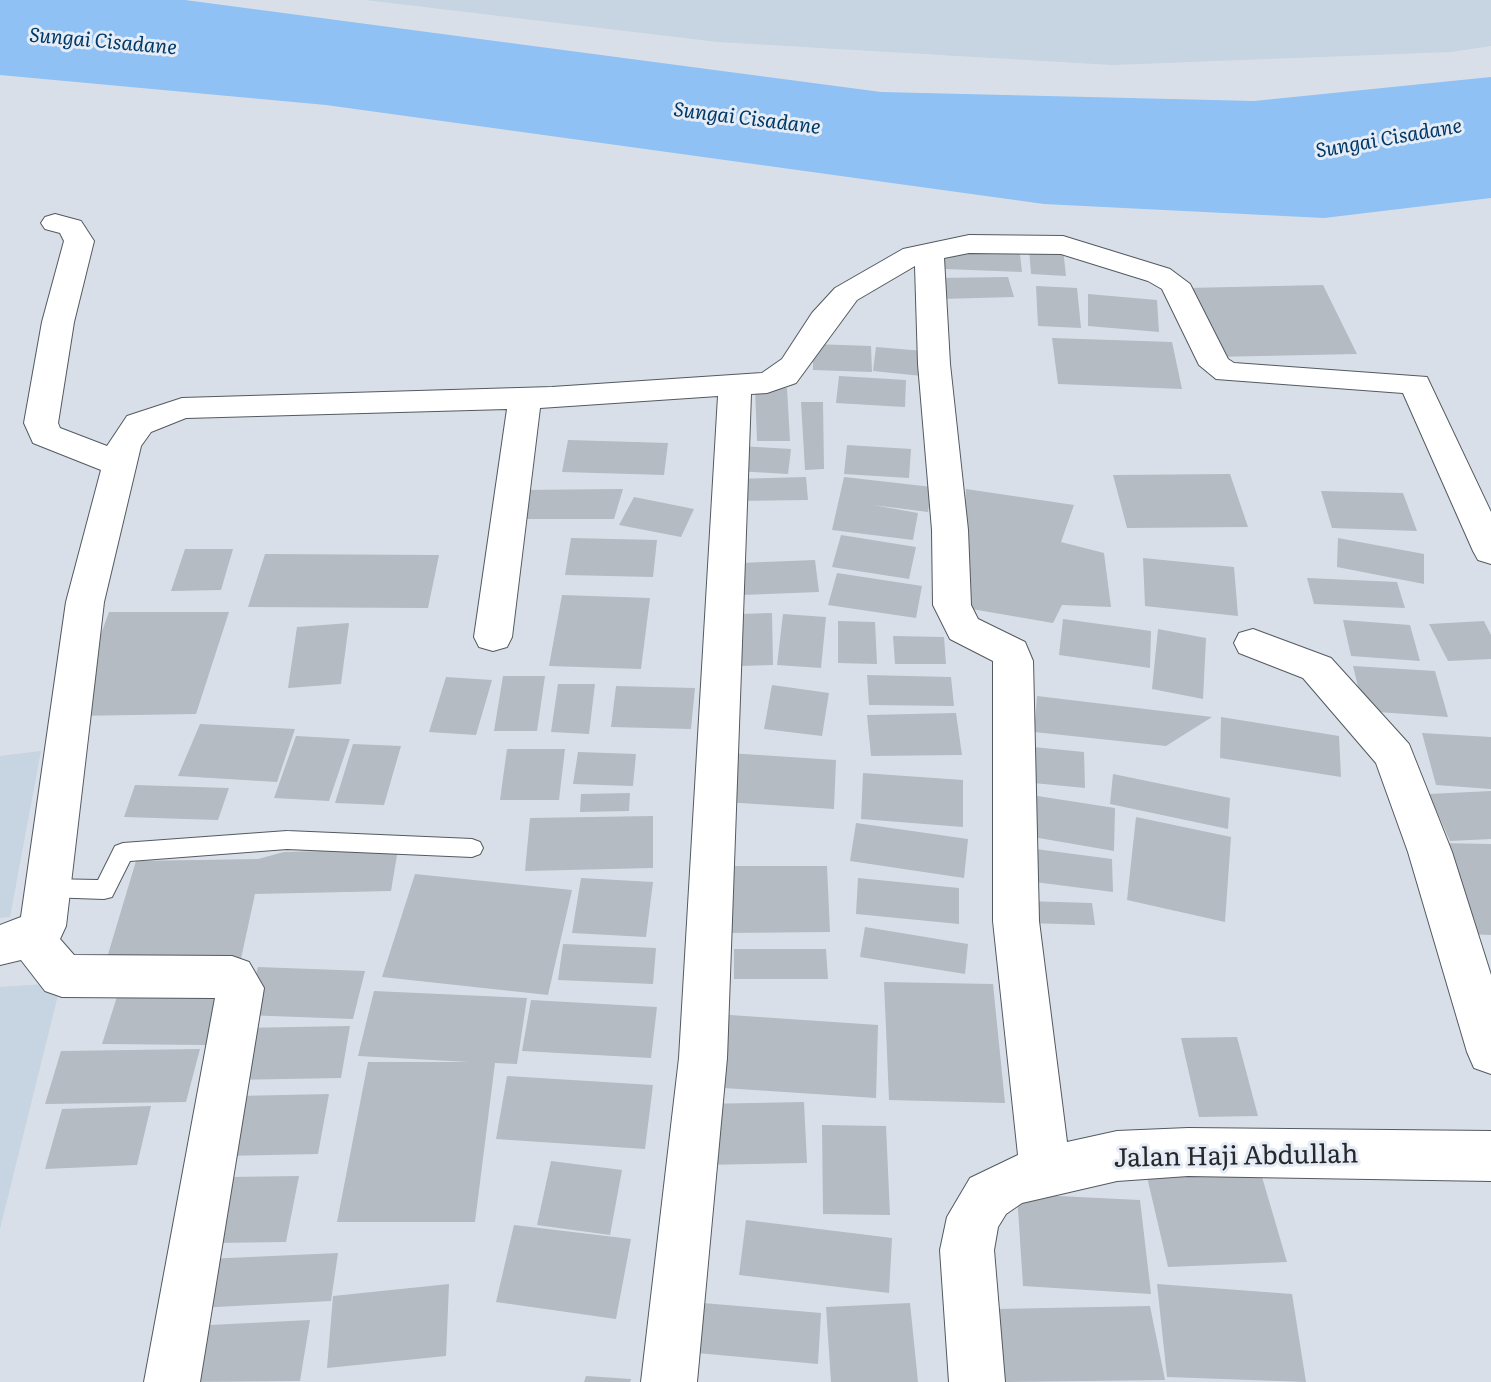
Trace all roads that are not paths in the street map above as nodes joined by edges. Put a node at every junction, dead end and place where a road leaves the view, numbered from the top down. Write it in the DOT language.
graph roads {
  1 [pos="55,223"];
  2 [pos="929,250"];
  3 [pos="735,386"];
  4 [pos="525,397"];
  5 [pos="119,464"];
  6 [pos="1491,551"];
  7 [pos="493,637"];
  8 [pos="1253,643"];
  9 [pos="472,848"];
  10 [pos="47,888"];
  11 [pos="16,942"];
  12 [pos="1491,1052"];
  13 [pos="1491,1156"];
  14 [pos="1045,1171"];
  15 [pos="172,1382"];
  16 [pos="669,1382"];
  17 [pos="977,1382"];
  1 -- 5 [label="street"];
  2 -- 3 [label="street"];
  2 -- 6 [label="street"];
  2 -- 14 [label="street"];
  3 -- 4 [label="street"];
  3 -- 16 [label="street"];
  4 -- 5 [label="street"];
  4 -- 7 [label="street"];
  5 -- 10 [label="street"];
  8 -- 12 [label="street"];
  9 -- 10 [label="lane"];
  10 -- 11 [label="street"];
  11 -- 15 [label="street"];
  13 -- 14 [label="street, Jalan Haji Abdullah"];
  14 -- 17 [label="street, Jalan Haji Abdullah"];
}
